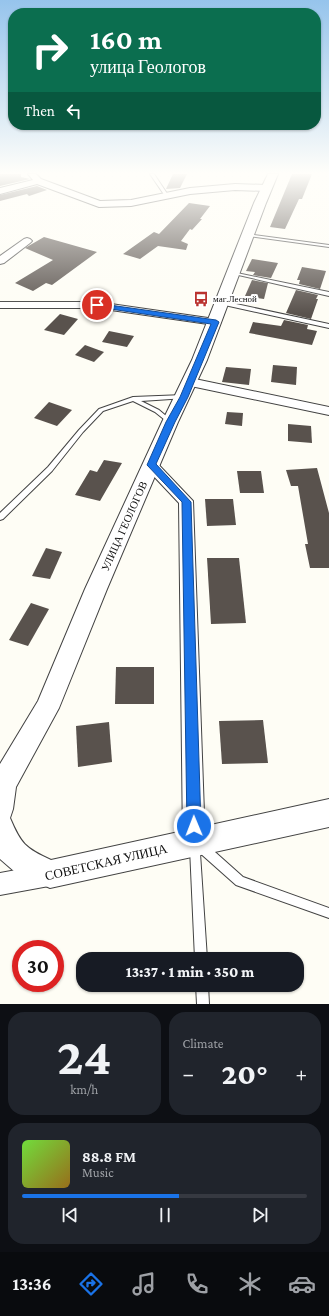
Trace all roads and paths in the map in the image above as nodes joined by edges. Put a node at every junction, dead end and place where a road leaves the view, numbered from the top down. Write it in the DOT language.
graph roads {
  1 [pos="254,221"];
  2 [pos="248,236"];
  3 [pos="27,241"];
  4 [pos="329,246"];
  5 [pos="0,261"];
  6 [pos="234,273"];
  7 [pos="329,294"];
  8 [pos="222,303"];
  9 [pos="0,306"];
  10 [pos="216,322"];
  11 [pos="329,326"];
  12 [pos="187,389"];
  13 [pos="133,399"];
  14 [pos="329,410"];
  15 [pos="170,422"];
  16 [pos="151,465"];
  17 [pos="0,517"];
  18 [pos="2,786"];
  19 [pos="0,809"];
  20 [pos="329,813"];
  21 [pos="0,827"];
  22 [pos="194,842"];
  23 [pos="50,874"];
  24 [pos="0,884"];
  25 [pos="329,913"];
  26 [pos="200,952"];
  27 [pos="202,992"];
  28 [pos="203,1004"];
  1 -- 2 [label="street, УЛИЦА ГЕОЛОГОВ"];
  2 -- 4 [label="lane"];
  2 -- 6 [label="street, УЛИЦА ГЕОЛОГОВ"];
  3 -- 5 [label="street"];
  6 -- 7 [label="lane"];
  6 -- 8 [label="street, УЛИЦА ГЕОЛОГОВ"];
  8 -- 10 [label="street, УЛИЦА ГЕОЛОГОВ"];
  8 -- 11 [label="lane"];
  9 -- 10 [label="street"];
  10 -- 12 [label="street, УЛИЦА ГЕОЛОГОВ"];
  12 -- 13 [label="lane"];
  12 -- 14 [label="street"];
  12 -- 15 [label="street, УЛИЦА ГЕОЛОГОВ"];
  13 -- 15 [label="lane"];
  13 -- 17 [label="lane"];
  15 -- 16 [label="street, УЛИЦА ГЕОЛОГОВ"];
  16 -- 18 [label="street, УЛИЦА ГЕОЛОГОВ"];
  16 -- 22 [label="street"];
  18 -- 19 [label="street, УЛИЦА ГЕОЛОГОВ"];
  20 -- 22 [label="street, СОВЕТСКАЯ УЛИЦА"];
  21 -- 23 [label="street"];
  22 -- 23 [label="street, СОВЕТСКАЯ УЛИЦА"];
  22 -- 25 [label="lane"];
  22 -- 26 [label="lane"];
  23 -- 24 [label="street, СОВЕТСКАЯ УЛИЦА"];
  27 -- 28 [label="lane"];
}
